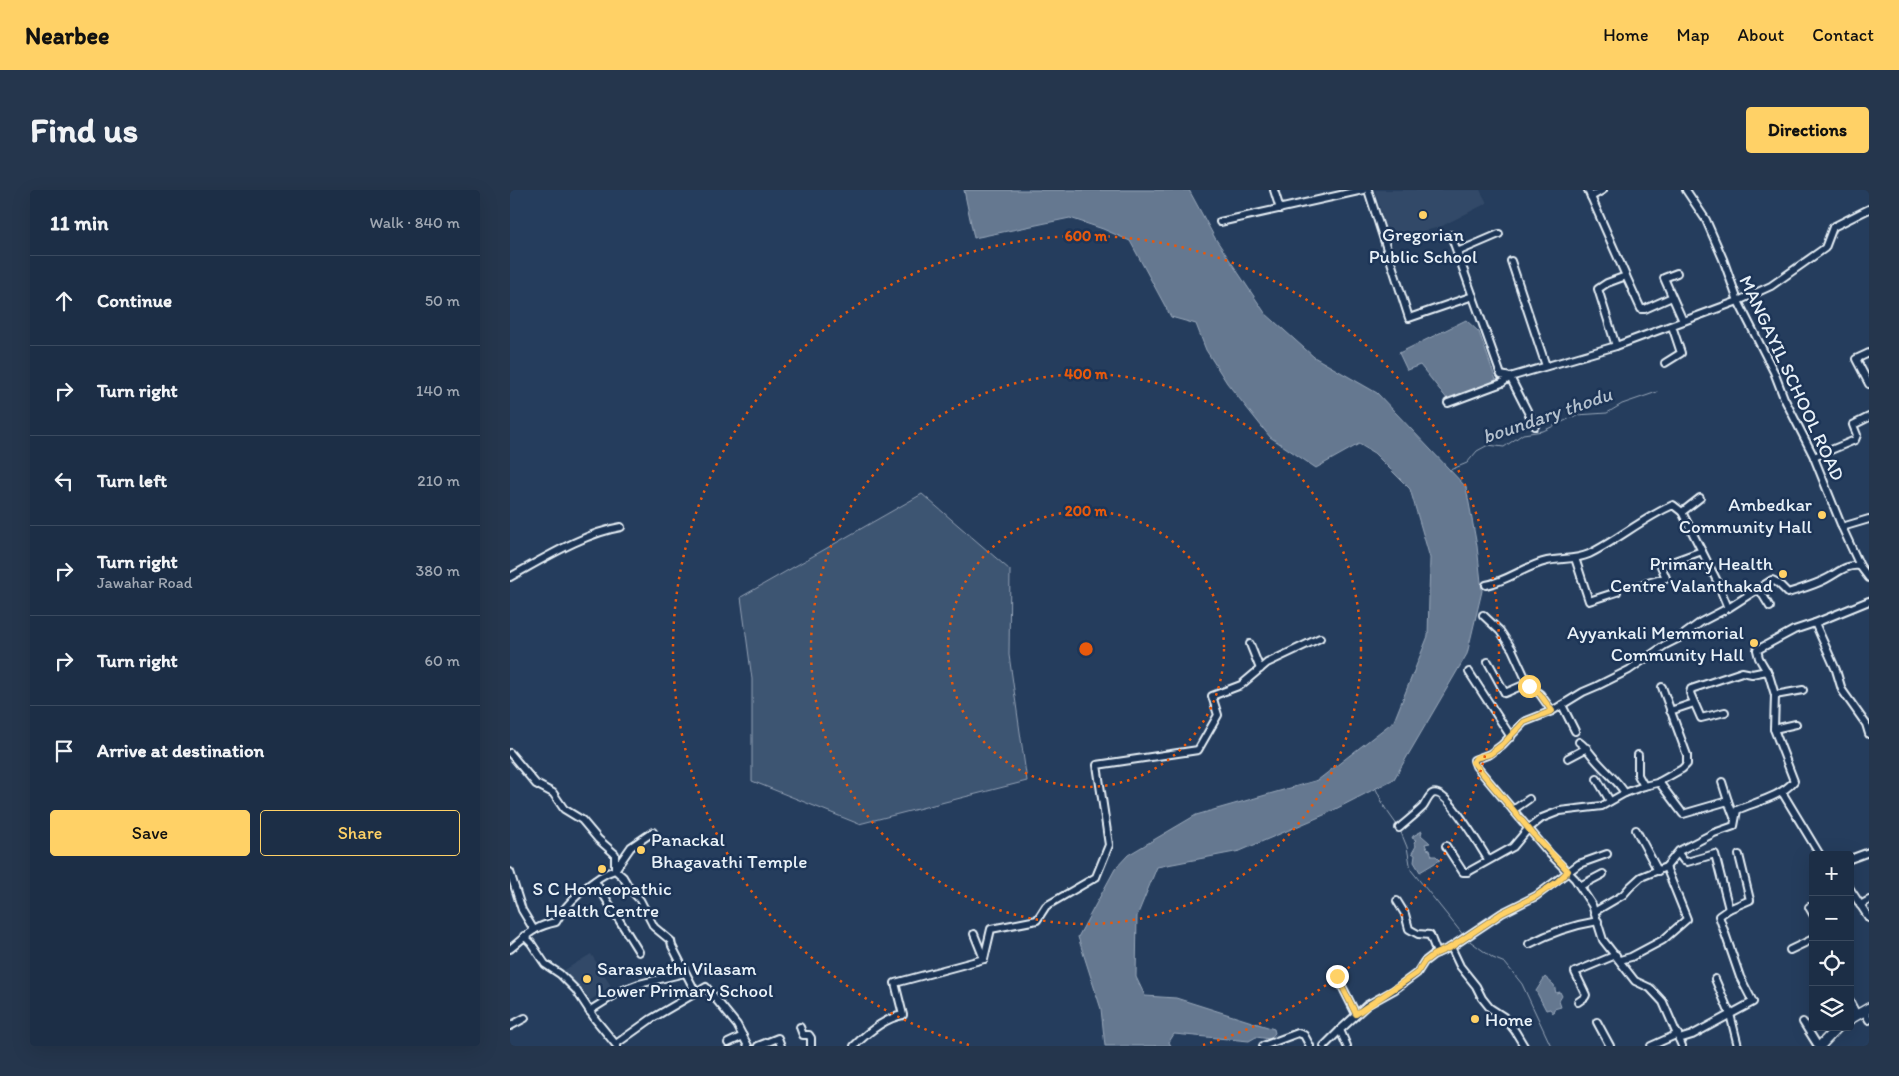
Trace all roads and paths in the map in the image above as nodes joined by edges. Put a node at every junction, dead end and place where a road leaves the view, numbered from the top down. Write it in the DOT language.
graph roads {
  1 [pos="1274,190"];
  2 [pos="1363,190"];
  3 [pos="1368,190"];
  4 [pos="1603,190"];
  5 [pos="1686,190"];
  6 [pos="1590,193"];
  7 [pos="1280,208"];
  8 [pos="1869,210"];
  9 [pos="1220,222"];
  10 [pos="1499,234"];
  11 [pos="1451,235"];
  12 [pos="1457,252"];
  13 [pos="1511,261"];
  14 [pos="1677,273"];
  15 [pos="1626,276"];
  16 [pos="1473,296"];
  17 [pos="1672,297"];
  18 [pos="1738,301"];
  19 [pos="1683,321"];
  20 [pos="1672,326"];
  21 [pos="1616,346"];
  22 [pos="1869,353"];
  23 [pos="1665,362"];
  24 [pos="1546,366"];
  25 [pos="1510,377"];
  26 [pos="1869,383"];
  27 [pos="1448,403"];
  28 [pos="1869,417"];
  29 [pos="1535,426"];
  30 [pos="1814,457"];
  31 [pos="1700,498"];
  32 [pos="1682,512"];
  33 [pos="1869,519"];
  34 [pos="621,527"];
  35 [pos="1842,527"];
  36 [pos="1702,551"];
  37 [pos="1575,558"];
  38 [pos="1860,566"];
  39 [pos="510,577"];
  40 [pos="1869,578"];
  41 [pos="1640,585"];
  42 [pos="1486,586"];
  43 [pos="1759,589"];
  44 [pos="1618,592"];
  45 [pos="1869,601"];
  46 [pos="1770,607"];
  47 [pos="1728,608"];
  48 [pos="1483,616"];
  49 [pos="1815,623"];
  50 [pos="1320,638"];
  51 [pos="1250,644"];
  52 [pos="1488,662"];
  53 [pos="1260,669"];
  54 [pos="1767,671"];
  55 [pos="1468,672"];
  56 [pos="1528,683"];
  57 [pos="1662,687"];
  58 [pos="1803,690"];
  59 [pos="1775,695"];
  60 [pos="1694,703"];
  61 [pos="1562,706"];
  62 [pos="1552,711"];
  63 [pos="1670,711"];
  64 [pos="1725,712"];
  65 [pos="1796,724"];
  66 [pos="1774,729"];
  67 [pos="1575,731"];
  68 [pos="1869,734"];
  69 [pos="1510,738"];
  70 [pos="1579,742"];
  71 [pos="1588,748"];
  72 [pos="510,753"];
  73 [pos="1638,755"];
  74 [pos="1568,758"];
  75 [pos="1597,779"];
  76 [pos="1659,782"];
  77 [pos="1722,782"];
  78 [pos="1644,786"];
  79 [pos="1782,792"];
  80 [pos="1625,793"];
  81 [pos="1529,799"];
  82 [pos="1610,801"];
  83 [pos="1728,801"];
  84 [pos="1513,810"];
  85 [pos="1734,817"];
  86 [pos="1399,828"];
  87 [pos="1528,829"];
  88 [pos="1636,830"];
  89 [pos="653,832"];
  90 [pos="1446,846"];
  91 [pos="1818,851"];
  92 [pos="1869,852"];
  93 [pos="1678,853"];
  94 [pos="1607,854"];
  95 [pos="1739,856"];
  96 [pos="1854,858"];
  97 [pos="1488,859"];
  98 [pos="1666,868"];
  99 [pos="616,870"];
  100 [pos="1568,871"];
  101 [pos="1658,871"];
  102 [pos="510,872"];
  103 [pos="1603,874"];
  104 [pos="595,881"];
  105 [pos="1580,886"];
  106 [pos="1854,895"];
  107 [pos="1869,900"];
  108 [pos="1397,901"];
  109 [pos="1860,905"];
  110 [pos="1730,909"];
  111 [pos="1594,912"];
  112 [pos="1869,918"];
  113 [pos="1598,921"];
  114 [pos="534,930"];
  115 [pos="974,934"];
  116 [pos="524,936"];
  117 [pos="1809,941"];
  118 [pos="1529,944"];
  119 [pos="1451,947"];
  120 [pos="510,950"];
  121 [pos="1790,950"];
  122 [pos="639,952"];
  123 [pos="1437,953"];
  124 [pos="1618,958"];
  125 [pos="984,959"];
  126 [pos="685,973"];
  127 [pos="1337,976"];
  128 [pos="1715,979"];
  129 [pos="696,993"];
  130 [pos="1578,1002"];
  131 [pos="589,1011"];
  132 [pos="1860,1013"];
  133 [pos="1356,1014"];
  134 [pos="1730,1014"];
  135 [pos="525,1018"];
  136 [pos="1869,1020"];
  137 [pos="1597,1022"];
  138 [pos="1803,1022"];
  139 [pos="510,1026"];
  140 [pos="800,1027"];
  141 [pos="1340,1030"];
  142 [pos="1834,1031"];
  143 [pos="743,1036"];
  144 [pos="1680,1040"];
  145 [pos="728,1043"];
  146 [pos="616,1045"];
  147 [pos="1821,1045"];
  148 [pos="748,1046"];
  149 [pos="758,1046"];
  150 [pos="781,1046"];
  151 [pos="811,1046"];
  152 [pos="854,1046"];
  153 [pos="1263,1046"];
  154 [pos="1310,1046"];
  155 [pos="1324,1046"];
  156 [pos="1347,1046"];
  157 [pos="1524,1046"];
  158 [pos="1610,1046"];
  159 [pos="1651,1046"];
  160 [pos="1738,1046"];
  1 -- 7 [label="street"];
  2 -- 7 [label="street"];
  3 -- 16 [label="street"];
  4 -- 6 [label="street"];
  5 -- 18 [label="street, MANGAYIL SCHOOL ROAD"];
  6 -- 15 [label="street"];
  7 -- 9 [label="street"];
  8 -- 18 [label="street"];
  10 -- 12 [label="street"];
  11 -- 12 [label="street"];
  12 -- 16 [label="street"];
  13 -- 24 [label="street"];
  14 -- 17 [label="street"];
  15 -- 17 [label="street"];
  15 -- 21 [label="street"];
  16 -- 25 [label="street"];
  17 -- 19 [label="street"];
  18 -- 19 [label="street"];
  18 -- 30 [label="street, MANGAYIL SCHOOL ROAD"];
  19 -- 20 [label="street"];
  20 -- 21 [label="street"];
  20 -- 23 [label="street"];
  21 -- 24 [label="street"];
  22 -- 26 [label="street"];
  24 -- 25 [label="street"];
  25 -- 27 [label="street"];
  25 -- 29 [label="street"];
  28 -- 30 [label="street"];
  30 -- 35 [label="street, MANGAYIL SCHOOL ROAD"];
  31 -- 32 [label="street"];
  32 -- 36 [label="street"];
  32 -- 37 [label="street"];
  33 -- 35 [label="street"];
  34 -- 39 [label="street"];
  35 -- 38 [label="street, MANGAYIL SCHOOL ROAD"];
  36 -- 41 [label="street"];
  36 -- 47 [label="street"];
  37 -- 42 [label="street"];
  37 -- 44 [label="street"];
  38 -- 40 [label="street, MANGAYIL SCHOOL ROAD"];
  38 -- 43 [label="street"];
  43 -- 46 [label="street"];
  43 -- 47 [label="street"];
  45 -- 49 [label="street"];
  47 -- 61 [label="street"];
  48 -- 56 [label="street"];
  49 -- 54 [label="street"];
  49 -- 68 [label="street"];
  50 -- 53 [label="street"];
  51 -- 53 [label="street"];
  52 -- 56 [label="street"];
  53 -- 125 [label="street"];
  54 -- 59 [label="street"];
  54 -- 60 [label="street"];
  55 -- 69 [label="street"];
  56 -- 62 [label="street"];
  57 -- 63 [label="street"];
  58 -- 59 [label="street"];
  59 -- 66 [label="street"];
  60 -- 63 [label="street"];
  60 -- 64 [label="street"];
  61 -- 62 [label="street"];
  61 -- 67 [label="street"];
  62 -- 69 [label="street"];
  63 -- 76 [label="street"];
  65 -- 66 [label="street"];
  66 -- 79 [label="street"];
  69 -- 84 [label="street"];
  70 -- 71 [label="street"];
  71 -- 74 [label="street"];
  71 -- 80 [label="street"];
  72 -- 99 [label="street"];
  73 -- 78 [label="street"];
  75 -- 82 [label="street"];
  76 -- 78 [label="street"];
  76 -- 83 [label="street"];
  77 -- 83 [label="street"];
  78 -- 80 [label="street"];
  79 -- 85 [label="street"];
  79 -- 91 [label="street"];
  80 -- 82 [label="street"];
  81 -- 84 [label="street"];
  82 -- 87 [label="street"];
  83 -- 85 [label="street"];
  84 -- 87 [label="street"];
  85 -- 93 [label="street"];
  86 -- 97 [label="street"];
  87 -- 97 [label="street"];
  87 -- 100 [label="street"];
  88 -- 101 [label="street"];
  89 -- 99 [label="street"];
  90 -- 97 [label="street"];
  92 -- 96 [label="street"];
  93 -- 98 [label="street"];
  93 -- 110 [label="street"];
  94 -- 100 [label="street"];
  95 -- 110 [label="street"];
  98 -- 101 [label="street"];
  98 -- 124 [label="street"];
  99 -- 104 [label="street"];
  99 -- 126 [label="street"];
  100 -- 105 [label="street"];
  100 -- 119 [label="street"];
  101 -- 111 [label="street"];
  102 -- 114 [label="street"];
  103 -- 105 [label="street"];
  104 -- 114 [label="street"];
  104 -- 122 [label="street"];
  105 -- 111 [label="street"];
  106 -- 109 [label="street"];
  107 -- 109 [label="street"];
  108 -- 123 [label="street"];
  109 -- 112 [label="street"];
  110 -- 134 [label="street"];
  111 -- 113 [label="street"];
  113 -- 118 [label="street"];
  113 -- 124 [label="street"];
  114 -- 116 [label="street"];
  115 -- 125 [label="street"];
  116 -- 120 [label="street"];
  116 -- 131 [label="street"];
  117 -- 121 [label="street"];
  119 -- 123 [label="street"];
  119 -- 157 [label="street"];
  123 -- 133 [label="street"];
  124 -- 130 [label="street"];
  124 -- 144 [label="street"];
  125 -- 152 [label="street"];
  126 -- 129 [label="street"];
  126 -- 131 [label="street"];
  127 -- 133 [label="street"];
  128 -- 134 [label="street"];
  129 -- 143 [label="street"];
  129 -- 146 [label="street"];
  131 -- 146 [label="street"];
  132 -- 136 [label="street"];
  133 -- 141 [label="street"];
  134 -- 144 [label="street"];
  134 -- 160 [label="street"];
  135 -- 139 [label="street"];
  137 -- 158 [label="street"];
  138 -- 147 [label="street"];
  140 -- 151 [label="street"];
  141 -- 155 [label="street"];
  141 -- 156 [label="street"];
  142 -- 147 [label="highway"];
  143 -- 145 [label="street"];
  143 -- 148 [label="street"];
  144 -- 159 [label="street"];
  149 -- 150 [label="street"];
  153 -- 154 [label="street"];
}
